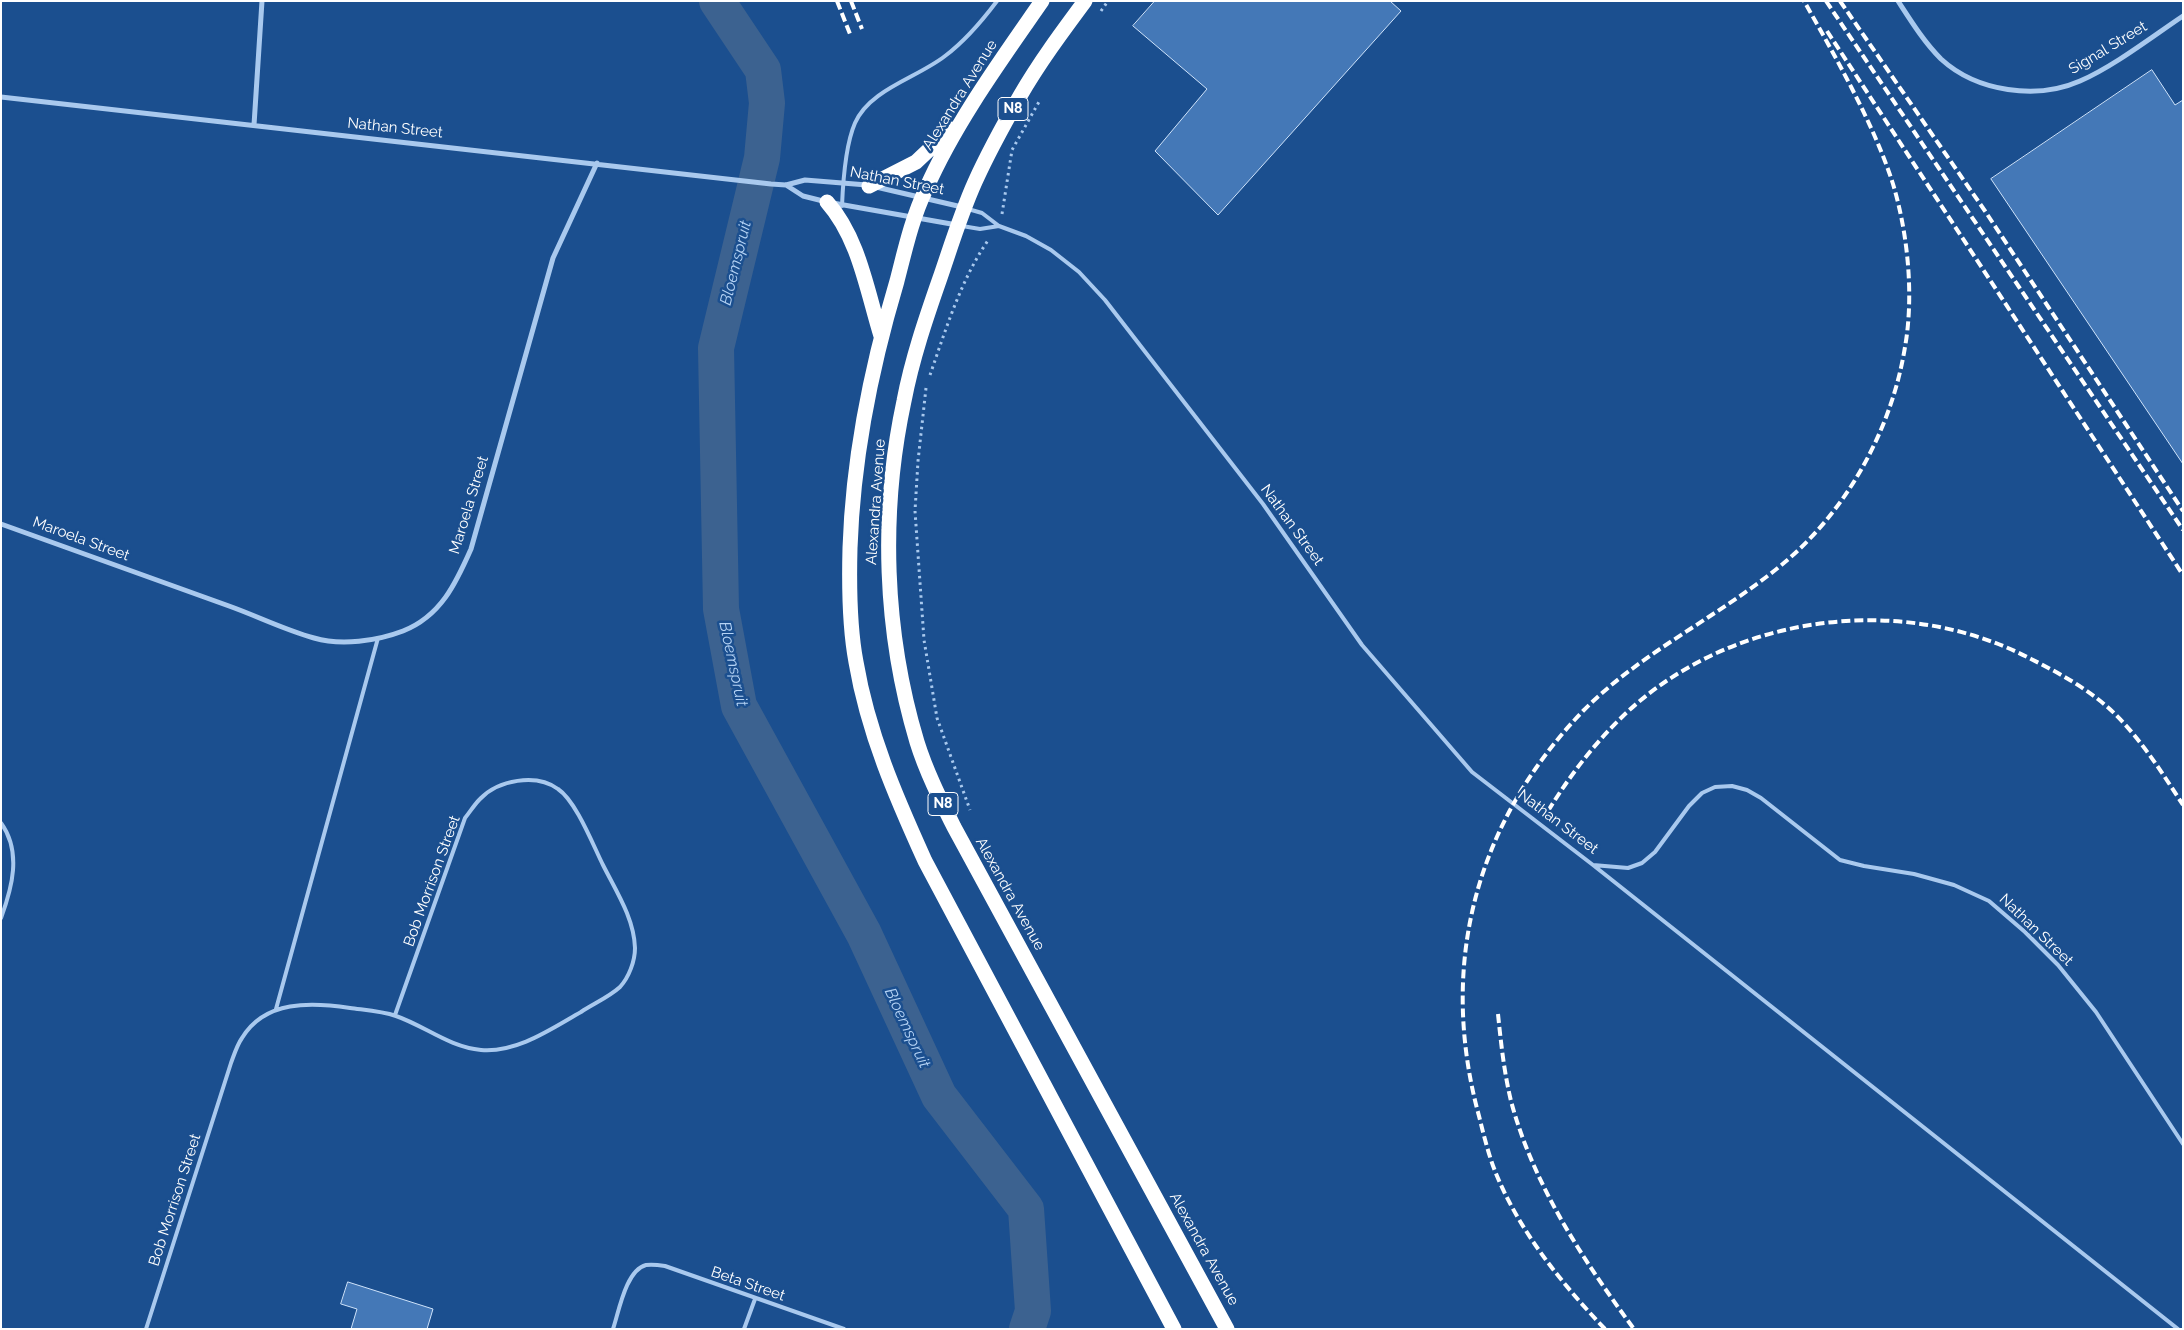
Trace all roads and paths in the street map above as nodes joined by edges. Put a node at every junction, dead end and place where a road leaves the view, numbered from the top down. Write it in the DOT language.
graph roads {
  1 [pos="262,1"];
  2 [pos="997,1"];
  3 [pos="1042,1"];
  4 [pos="1085,1"];
  5 [pos="1108,1"];
  6 [pos="1898,1"];
  7 [pos="1097,16"];
  8 [pos="2183,16"];
  9 [pos="1044,93"];
  10 [pos="1,96"];
  11 [pos="970,110"];
  12 [pos="254,125"];
  13 [pos="597,163"];
  14 [pos="843,183"];
  15 [pos="786,185"];
  16 [pos="869,186"];
  17 [pos="922,196"];
  18 [pos="835,204"];
  19 [pos="964,208"];
  20 [pos="914,218"];
  21 [pos="958,225"];
  22 [pos="999,226"];
  23 [pos="881,336"];
  24 [pos="1,524"];
  25 [pos="378,638"];
  26 [pos="970,810"];
  27 [pos="1,822"];
  28 [pos="1593,865"];
  29 [pos="1,918"];
  30 [pos="276,1009"];
  31 [pos="395,1015"];
  32 [pos="2183,1144"];
  33 [pos="756,1299"];
  34 [pos="146,1329"];
  35 [pos="613,1329"];
  36 [pos="744,1329"];
  37 [pos="844,1329"];
  38 [pos="1174,1329"];
  39 [pos="1227,1329"];
  40 [pos="2178,1329"];
  1 -- 12 [label="street"];
  2 -- 14 [label="lane"];
  3 -- 11 [label="highway, Alexandra Avenue / N8"];
  4 -- 19 [label="highway, Alexandra Avenue / N8"];
  5 -- 7 [label="path"];
  6 -- 8 [label="street, Signal Street"];
  9 -- 22 [label="path"];
  10 -- 12 [label="street, Nathan Street"];
  11 -- 16 [label="highway"];
  11 -- 17 [label="highway, Alexandra Avenue / N8"];
  12 -- 13 [label="street, Nathan Street"];
  13 -- 15 [label="street, Nathan Street"];
  13 -- 25 [label="street, Maroela Street"];
  14 -- 15 [label="street, Nathan Street"];
  14 -- 16 [label="street, Nathan Street"];
  14 -- 18 [label="lane"];
  15 -- 18 [label="street, Nathan Street"];
  16 -- 17 [label="street, Nathan Street"];
  17 -- 19 [label="street, Nathan Street"];
  17 -- 20 [label="highway, Alexandra Avenue / N8"];
  18 -- 20 [label="street, Nathan Street"];
  18 -- 23 [label="highway"];
  19 -- 21 [label="highway, Alexandra Avenue / N8"];
  19 -- 22 [label="lane, Nathan Street"];
  20 -- 21 [label="street, Nathan Street"];
  20 -- 23 [label="highway, Alexandra Avenue / N8"];
  21 -- 22 [label="lane, Nathan Street"];
  21 -- 39 [label="highway, Alexandra Avenue / N8"];
  22 -- 26 [label="path"];
  22 -- 28 [label="lane, Nathan Street"];
  23 -- 38 [label="highway, Alexandra Avenue / N8"];
  24 -- 25 [label="street, Maroela Street"];
  25 -- 30 [label="lane"];
  27 -- 29 [label="lane"];
  28 -- 32 [label="lane, Nathan Street"];
  28 -- 40 [label="lane"];
  30 -- 31 [label="lane, Bob Morrison Street"];
  30 -- 34 [label="lane, Bob Morrison Street"];
  31 -- 31 [label="lane, Bob Morrison Street"];
  33 -- 35 [label="lane, Beta Street"];
  33 -- 36 [label="lane"];
  33 -- 37 [label="lane, Beta Street"];
}
